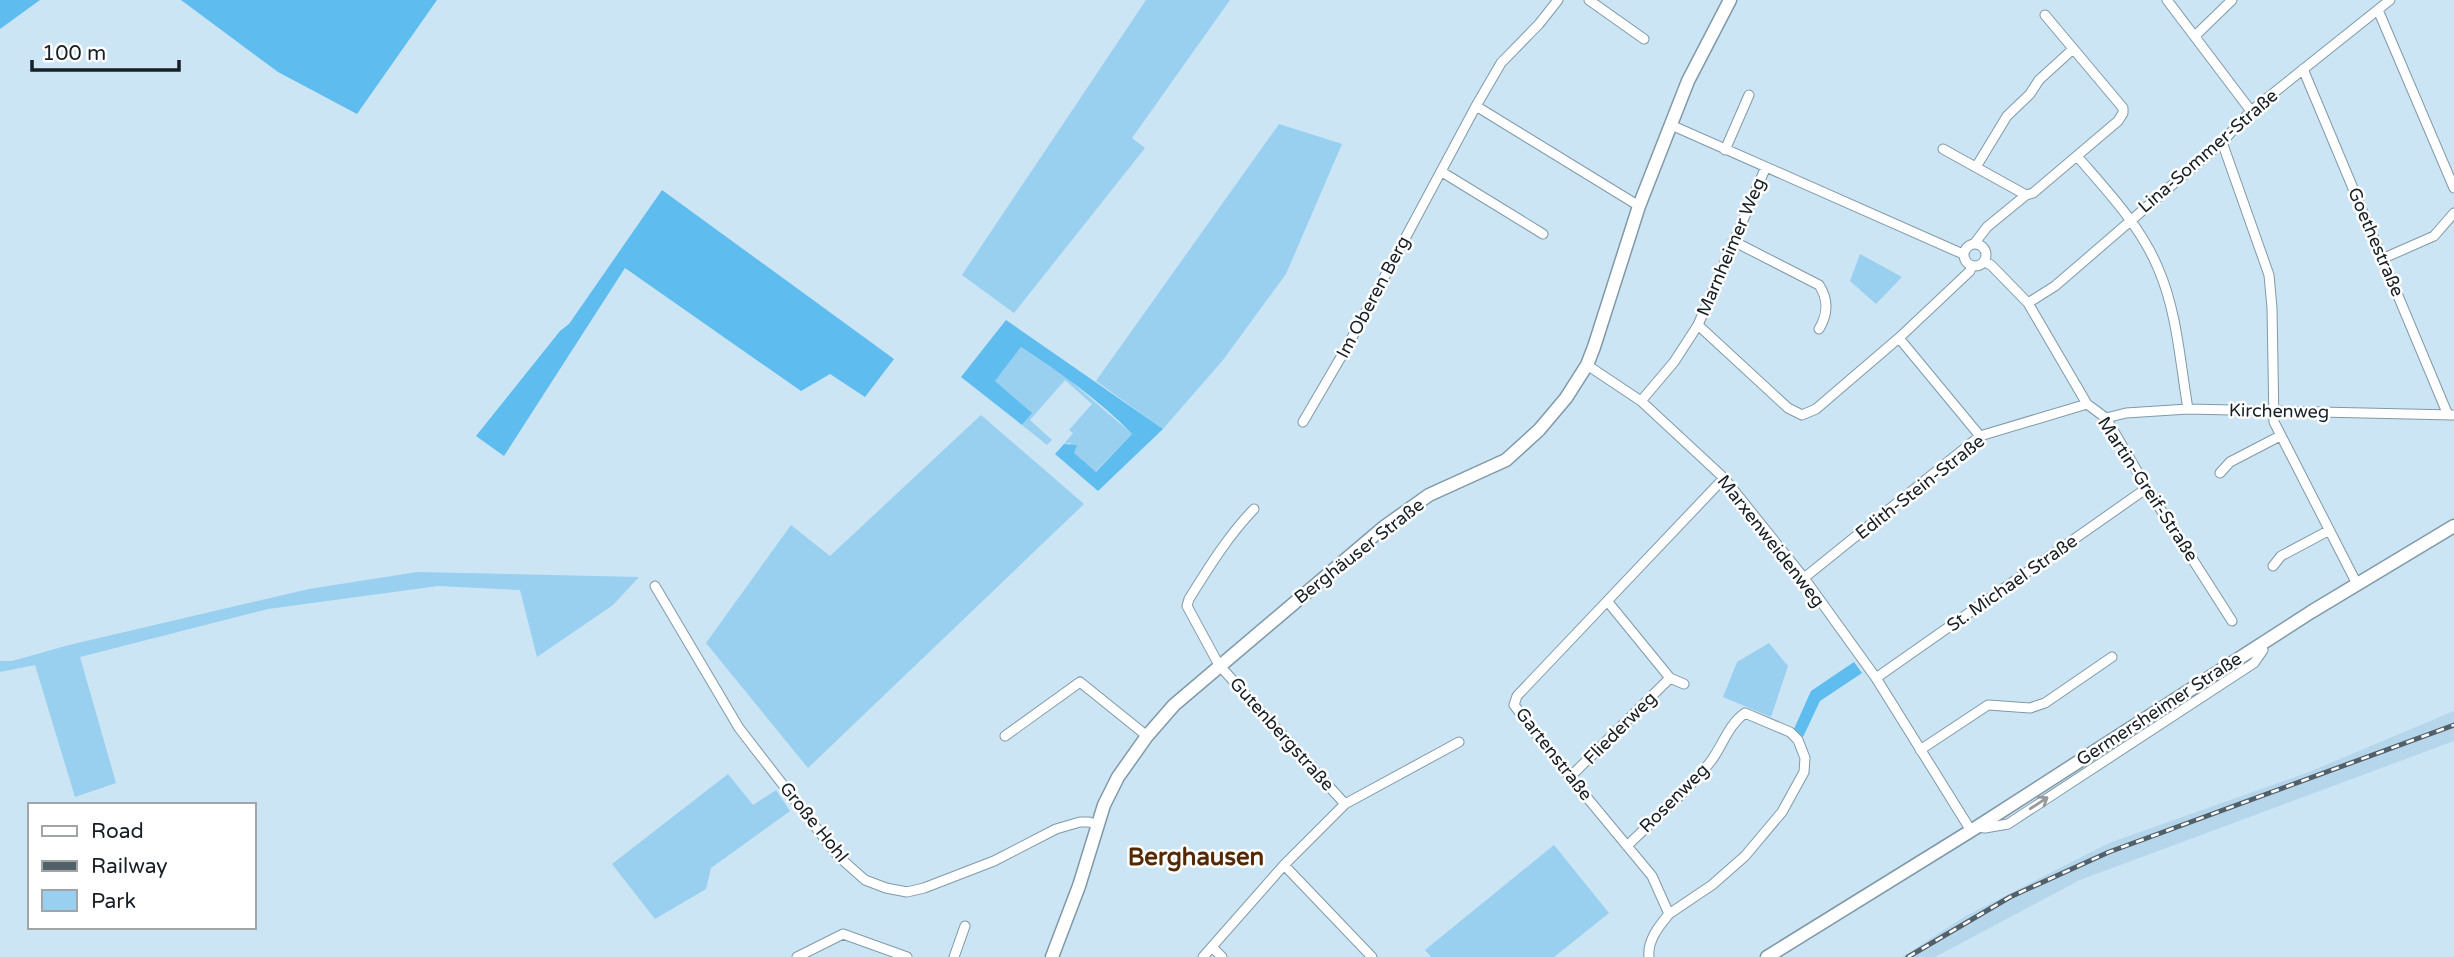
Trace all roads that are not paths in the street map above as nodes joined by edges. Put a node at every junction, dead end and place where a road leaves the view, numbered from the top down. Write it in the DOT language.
graph roads {
  1 [pos="1558,0"];
  2 [pos="1589,0"];
  3 [pos="1730,0"];
  4 [pos="2167,0"];
  5 [pos="2232,0"];
  6 [pos="2390,0"];
  7 [pos="2378,10"];
  8 [pos="2045,15"];
  9 [pos="2195,36"];
  10 [pos="1644,39"];
  11 [pos="2073,49"];
  12 [pos="2303,69"];
  13 [pos="1749,95"];
  14 [pos="1476,106"];
  15 [pos="2252,111"];
  16 [pos="1671,125"];
  17 [pos="2221,142"];
  18 [pos="1943,149"];
  19 [pos="1725,150"];
  20 [pos="2077,156"];
  21 [pos="1976,167"];
  22 [pos="1765,169"];
  23 [pos="1442,172"];
  24 [pos="2454,188"];
  25 [pos="2026,195"];
  26 [pos="1639,206"];
  27 [pos="2454,213"];
  28 [pos="2131,219"];
  29 [pos="1543,234"];
  30 [pos="1733,241"];
  31 [pos="1974,244"];
  32 [pos="1963,254"];
  33 [pos="2384,258"];
  34 [pos="1984,262"];
  35 [pos="1971,266"];
  36 [pos="2028,303"];
  37 [pos="1698,325"];
  38 [pos="1819,329"];
  39 [pos="1899,338"];
  40 [pos="1587,365"];
  41 [pos="1641,401"];
  42 [pos="2087,404"];
  43 [pos="2188,409"];
  44 [pos="2272,411"];
  45 [pos="2451,415"];
  46 [pos="2106,418"];
  47 [pos="1303,422"];
  48 [pos="1980,436"];
  49 [pos="2280,436"];
  50 [pos="2220,473"];
  51 [pos="1724,478"];
  52 [pos="2147,488"];
  53 [pos="1254,509"];
  54 [pos="2454,526"];
  55 [pos="2328,531"];
  56 [pos="2273,566"];
  57 [pos="1804,578"];
  58 [pos="2357,584"];
  59 [pos="655,586"];
  60 [pos="1608,602"];
  61 [pos="2232,621"];
  62 [pos="2112,657"];
  63 [pos="1220,665"];
  64 [pos="1670,678"];
  65 [pos="1876,678"];
  66 [pos="1684,684"];
  67 [pos="1005,736"];
  68 [pos="1147,736"];
  69 [pos="1459,742"];
  70 [pos="1920,750"];
  71 [pos="1570,778"];
  72 [pos="1345,804"];
  73 [pos="1098,825"];
  74 [pos="1974,828"];
  75 [pos="1627,846"];
  76 [pos="1284,865"];
  77 [pos="1668,914"];
  78 [pos="964,926"];
  79 [pos="877,947"];
  80 [pos="1212,947"];
  81 [pos="811,953"];
  82 [pos="797,957"];
  83 [pos="870,957"];
  84 [pos="906,957"];
  85 [pos="954,957"];
  86 [pos="1052,957"];
  87 [pos="1203,957"];
  88 [pos="1222,957"];
  89 [pos="1372,957"];
  90 [pos="1649,957"];
  91 [pos="1767,957"];
  1 -- 14 [label="street, Im Oberen Berg"];
  2 -- 10 [label="street"];
  3 -- 16 [label="street, Berghäuser Straße"];
  4 -- 9 [label="street"];
  5 -- 9 [label="street"];
  6 -- 7 [label="street, Lina-Sommer-Straße"];
  7 -- 12 [label="street, Lina-Sommer-Straße"];
  7 -- 24 [label="street"];
  8 -- 11 [label="street"];
  9 -- 15 [label="street"];
  11 -- 20 [label="street"];
  11 -- 21 [label="street"];
  12 -- 15 [label="street, Lina-Sommer-Straße"];
  12 -- 33 [label="street, Goethestraße"];
  13 -- 19 [label="street"];
  14 -- 23 [label="street, Im Oberen Berg"];
  14 -- 26 [label="street"];
  15 -- 17 [label="street, Lina-Sommer-Straße"];
  16 -- 19 [label="street"];
  16 -- 26 [label="street, Berghäuser Straße"];
  17 -- 28 [label="street, Lina-Sommer-Straße"];
  17 -- 44 [label="street"];
  18 -- 21 [label="street"];
  19 -- 22 [label="street"];
  20 -- 25 [label="street"];
  20 -- 28 [label="street"];
  21 -- 25 [label="street"];
  22 -- 30 [label="street, Marnheimer Weg"];
  22 -- 32 [label="street"];
  23 -- 29 [label="street"];
  23 -- 47 [label="street, Im Oberen Berg"];
  25 -- 31 [label="street"];
  26 -- 40 [label="street, Berghäuser Straße"];
  27 -- 33 [label="street"];
  28 -- 36 [label="street, Lina-Sommer-Straße"];
  28 -- 43 [label="street"];
  30 -- 37 [label="street, Marnheimer Weg"];
  30 -- 38 [label="street"];
  31 -- 32 [label="street"];
  31 -- 34 [label="street, Martin-Greif-Straße"];
  32 -- 35 [label="street"];
  33 -- 45 [label="street, Goethestraße"];
  34 -- 35 [label="street"];
  34 -- 36 [label="street, Martin-Greif-Straße"];
  35 -- 39 [label="street, Marnheimer Weg"];
  36 -- 42 [label="street, Martin-Greif-Straße"];
  37 -- 39 [label="street, Marnheimer Weg"];
  37 -- 41 [label="street, Marnheimer Weg"];
  39 -- 48 [label="street"];
  40 -- 41 [label="street, Marxenweidenweg"];
  40 -- 63 [label="street, Berghäuser Straße"];
  41 -- 51 [label="street, Marxenweidenweg"];
  42 -- 46 [label="street, Martin-Greif-Straße"];
  42 -- 48 [label="street, Edith-Stein-Straße"];
  43 -- 44 [label="street, Kirchenweg"];
  43 -- 46 [label="street, Kirchenweg"];
  44 -- 45 [label="street, Kirchenweg"];
  44 -- 49 [label="street"];
  46 -- 52 [label="street, Martin-Greif-Straße"];
  48 -- 57 [label="street, Edith-Stein-Straße"];
  49 -- 50 [label="street"];
  49 -- 55 [label="street"];
  51 -- 57 [label="street, Marxenweidenweg"];
  51 -- 60 [label="street, Gartenstraße"];
  52 -- 61 [label="street, Martin-Greif-Straße"];
  52 -- 65 [label="street, St. Michael Straße"];
  53 -- 63 [label="street, Gutenbergstraße"];
  54 -- 58 [label="street, Germersheimer Straße"];
  55 -- 56 [label="street"];
  55 -- 58 [label="street"];
  57 -- 65 [label="street, Marxenweidenweg"];
  58 -- 74 [label="street, Germersheimer Straße"];
  59 -- 73 [label="street, Große Hohl"];
  60 -- 64 [label="street, Fliederweg"];
  60 -- 71 [label="street, Gartenstraße"];
  62 -- 70 [label="street"];
  63 -- 68 [label="street, Berghäuser Straße"];
  63 -- 72 [label="street, Gutenbergstraße"];
  64 -- 66 [label="street, Fliederweg"];
  64 -- 71 [label="street, Fliederweg"];
  65 -- 70 [label="street, Marxenweidenweg"];
  67 -- 68 [label="street"];
  68 -- 73 [label="street, Berghäuser Straße"];
  69 -- 72 [label="street, Gutenbergstraße"];
  70 -- 74 [label="street, Marxenweidenweg"];
  71 -- 75 [label="street, Gartenstraße"];
  72 -- 76 [label="street, Gutenbergstraße"];
  73 -- 86 [label="street, Berghäuser Straße"];
  74 -- 91 [label="street, Germersheimer Straße"];
  75 -- 77 [label="street, Gartenstraße"];
  75 -- 77 [label="street, Rosenweg"];
  76 -- 80 [label="street, Gutenbergstraße"];
  76 -- 89 [label="street"];
  77 -- 90 [label="street"];
  78 -- 85 [label="street"];
  79 -- 81 [label="street"];
  79 -- 83 [label="street"];
  79 -- 84 [label="street"];
  80 -- 87 [label="street, Gutenbergstraße"];
  80 -- 88 [label="street"];
  81 -- 82 [label="street"];
}
